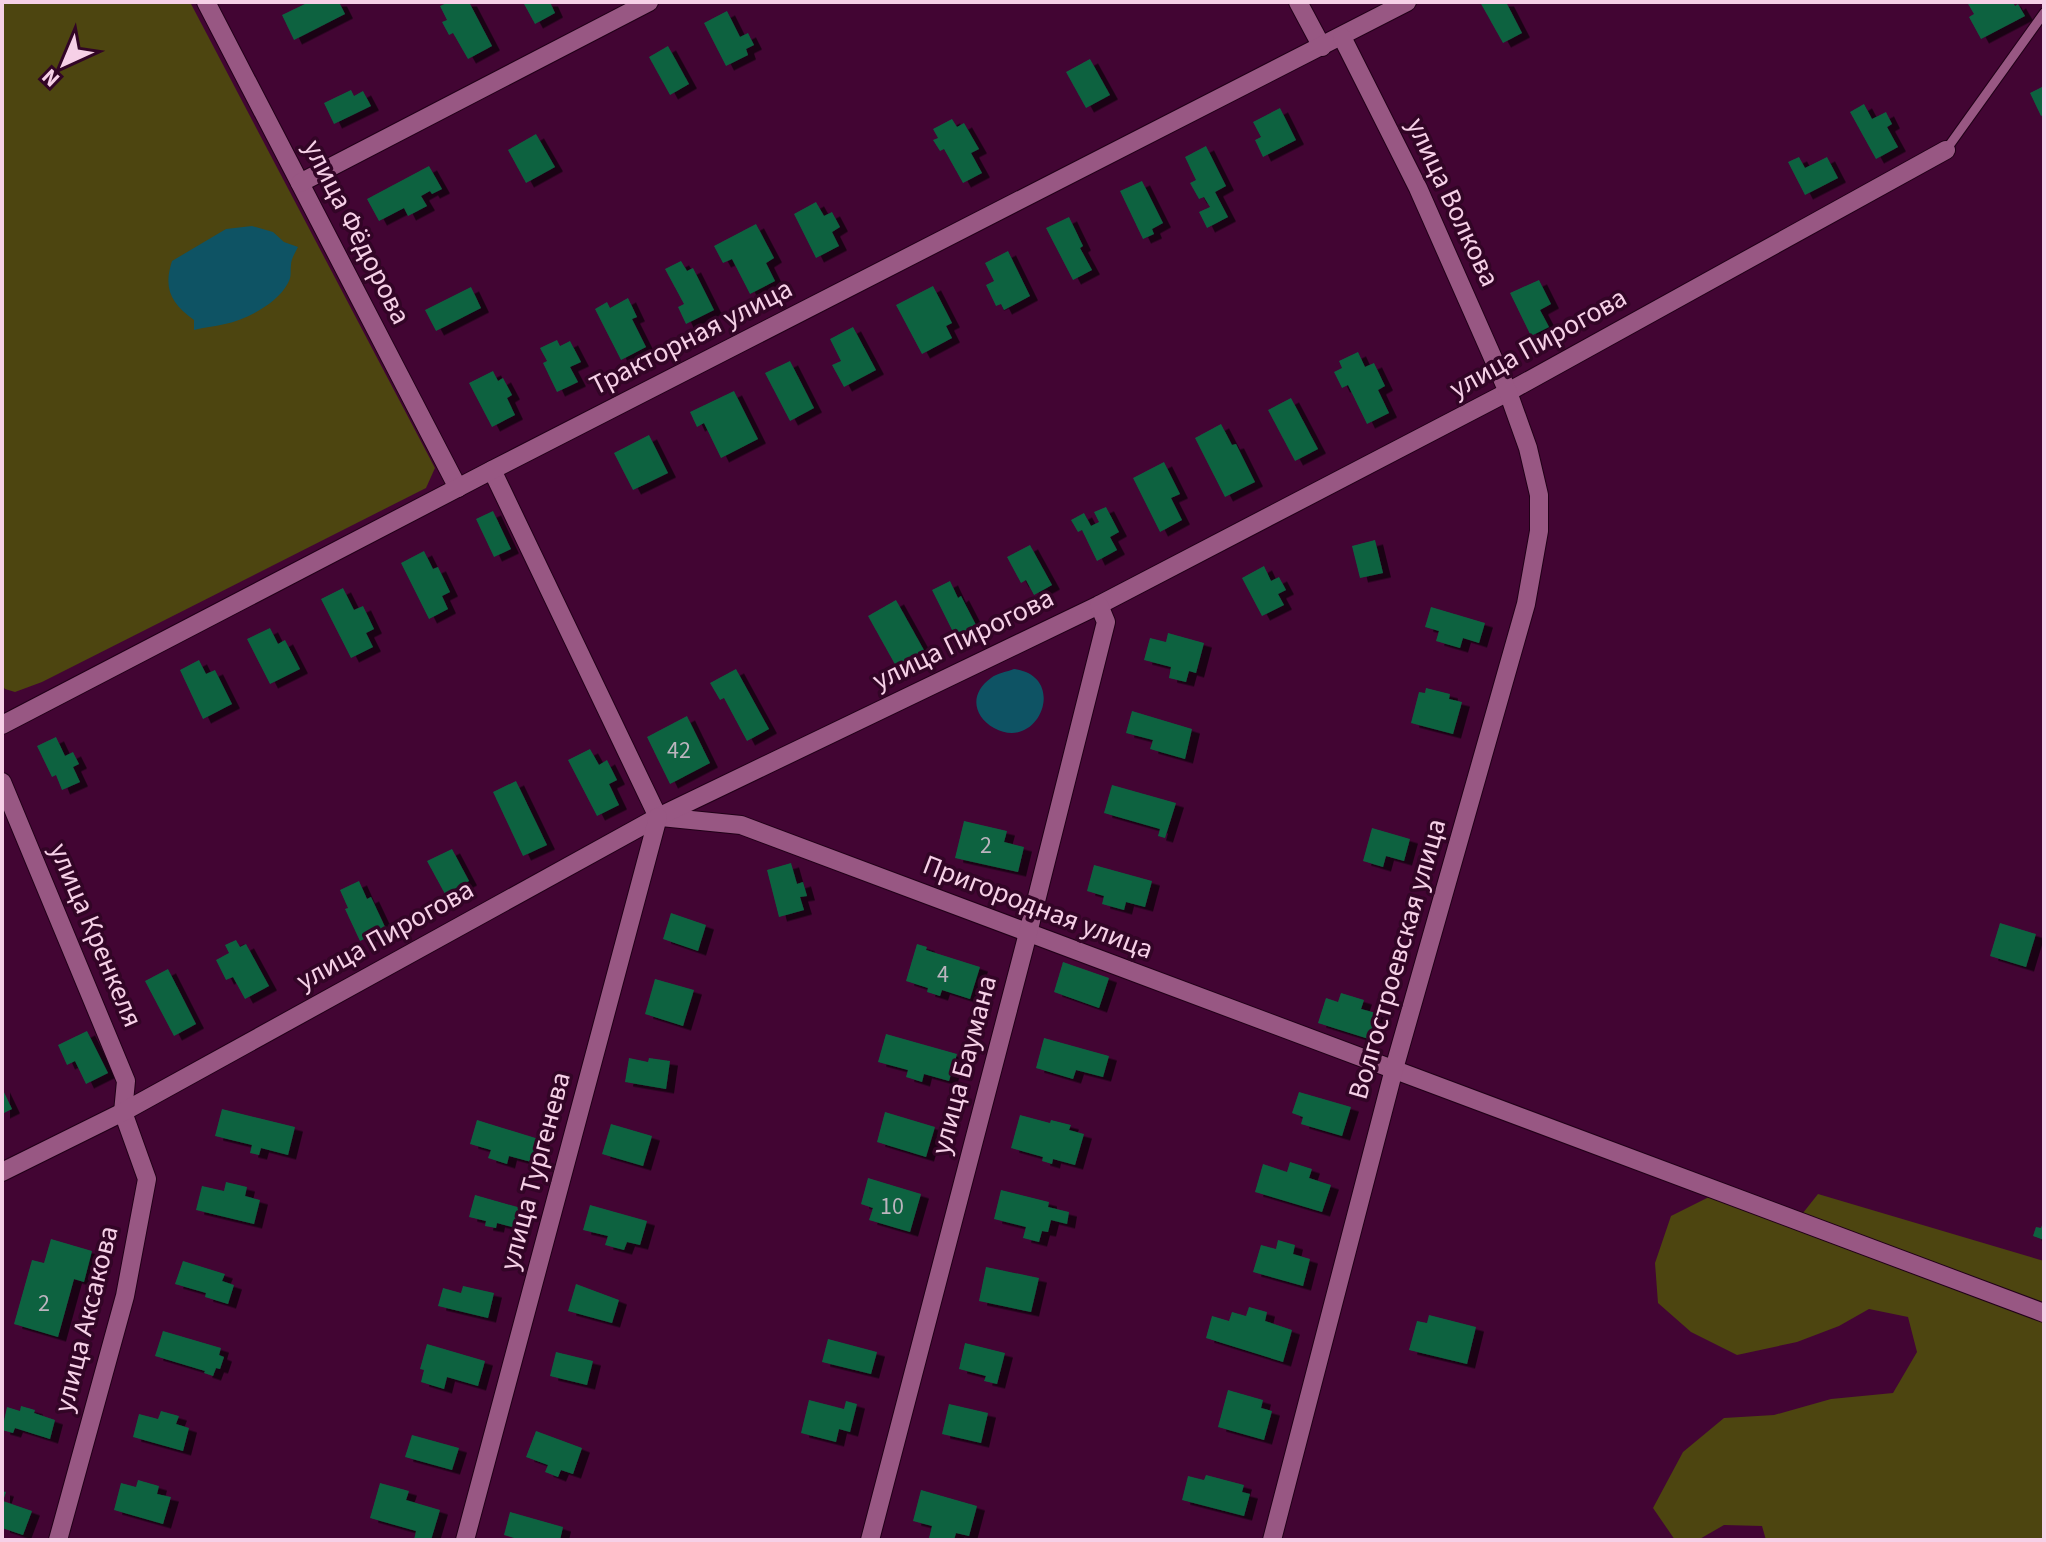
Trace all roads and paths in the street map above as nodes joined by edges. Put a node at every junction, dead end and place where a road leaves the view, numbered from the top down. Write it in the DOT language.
graph roads {
  1 [pos="206,2"];
  2 [pos="649,2"];
  3 [pos="1298,2"];
  4 [pos="1407,2"];
  5 [pos="2044,13"];
  6 [pos="1342,37"];
  7 [pos="1322,47"];
  8 [pos="1946,150"];
  9 [pos="300,183"];
  10 [pos="1508,392"];
  11 [pos="492,470"];
  12 [pos="458,488"];
  13 [pos="1099,605"];
  14 [pos="2,725"];
  15 [pos="2,782"];
  16 [pos="658,817"];
  17 [pos="1028,933"];
  18 [pos="1394,1069"];
  19 [pos="123,1112"];
  20 [pos="2,1172"];
  21 [pos="2044,1313"];
  22 [pos="58,1540"];
  23 [pos="465,1540"];
  24 [pos="870,1540"];
  25 [pos="1272,1540"];
  1 -- 9 [label="street, улица Фёдорова"];
  2 -- 9 [label="street"];
  3 -- 7 [label="street"];
  4 -- 6 [label="street, Тракторная улица"];
  5 -- 8 [label="lane"];
  6 -- 7 [label="street, Тракторная улица"];
  6 -- 10 [label="street, улица Волкова"];
  7 -- 11 [label="street, Тракторная улица"];
  8 -- 10 [label="street, улица Пирогова"];
  9 -- 12 [label="street, улица Фёдорова"];
  10 -- 13 [label="street, улица Пирогова"];
  10 -- 18 [label="street, Волгостроевская улица"];
  11 -- 12 [label="street, Тракторная улица"];
  11 -- 16 [label="street"];
  12 -- 14 [label="street, Тракторная улица"];
  13 -- 16 [label="street, улица Пирогова"];
  13 -- 17 [label="street, улица Баумана"];
  15 -- 19 [label="street, улица Кренкеля"];
  16 -- 17 [label="street, Пригородная улица"];
  16 -- 19 [label="street, улица Пирогова"];
  16 -- 23 [label="street, улица Тургенева"];
  17 -- 18 [label="street, Пригородная улица"];
  17 -- 24 [label="street, улица Баумана"];
  18 -- 21 [label="street, Пригородная улица"];
  18 -- 25 [label="street, Волгостроевская улица"];
  19 -- 20 [label="street, улица Пирогова"];
  19 -- 22 [label="street, улица Аксакова"];
}
